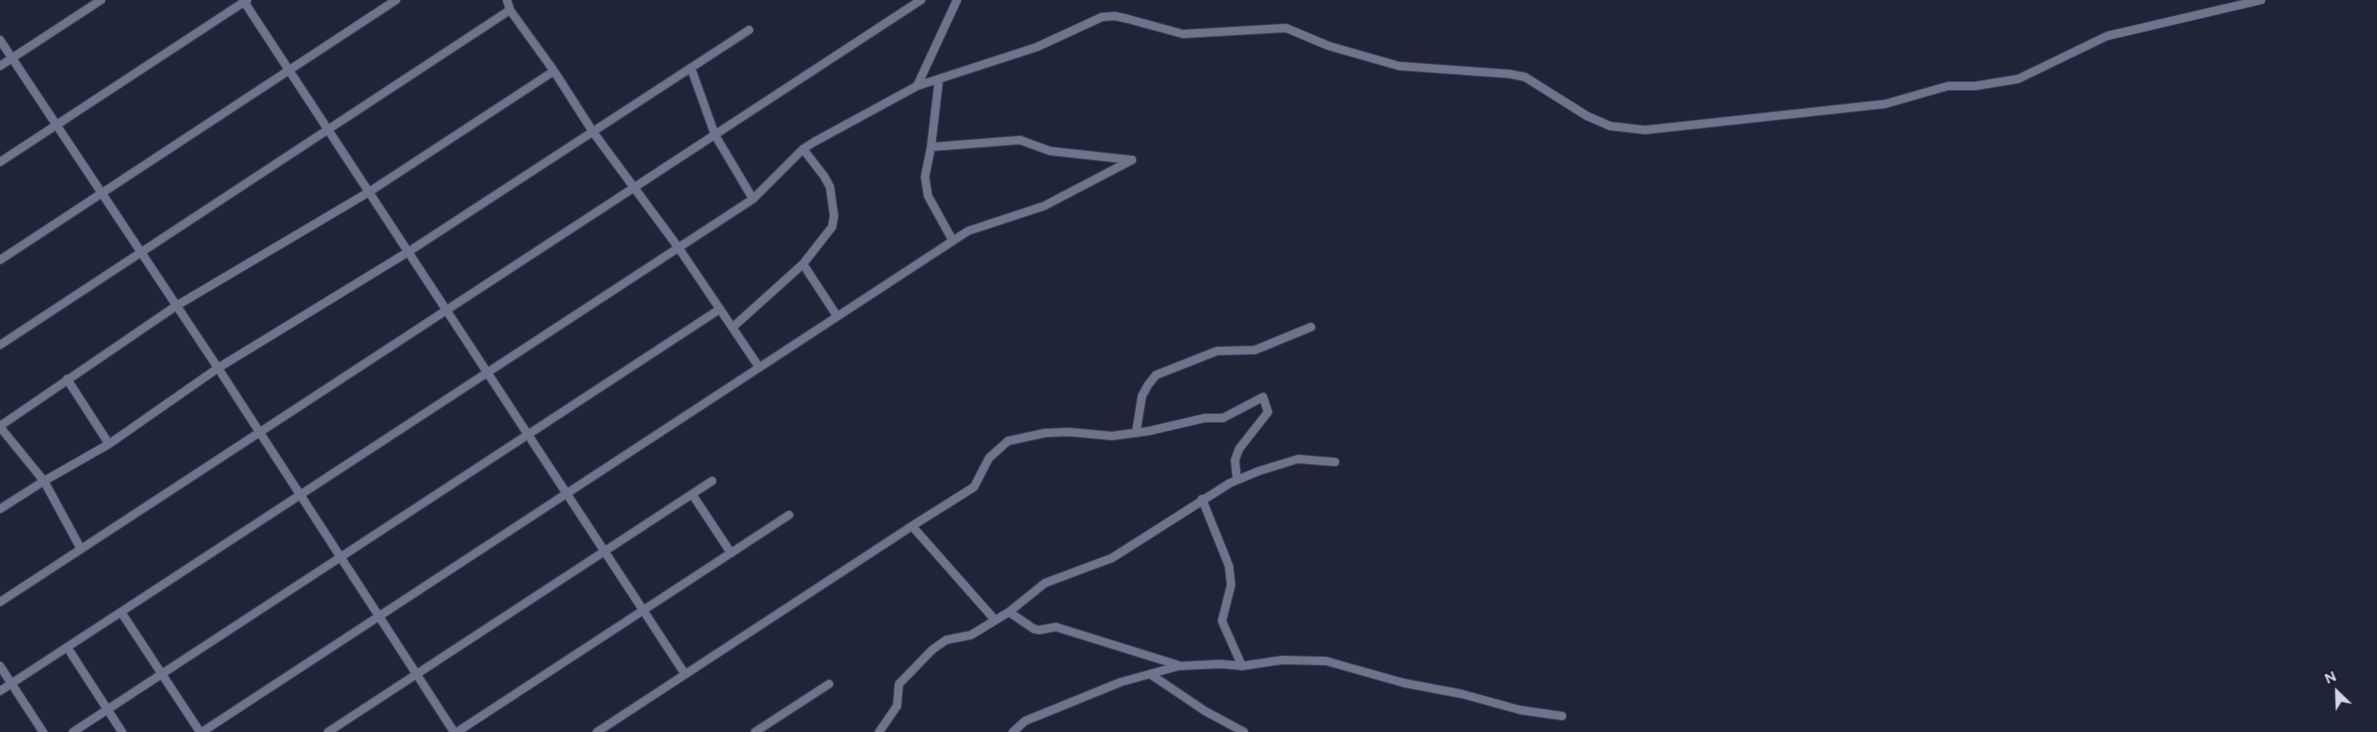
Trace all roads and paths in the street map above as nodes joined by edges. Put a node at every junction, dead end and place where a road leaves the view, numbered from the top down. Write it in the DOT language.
graph roads {
  1 [pos="101,0"];
  2 [pos="396,0"];
  3 [pos="508,0"];
  4 [pos="921,0"];
  5 [pos="957,0"];
  6 [pos="2261,0"];
  7 [pos="245,1"];
  8 [pos="510,10"];
  9 [pos="749,30"];
  10 [pos="0,40"];
  11 [pos="12,58"];
  12 [pos="0,66"];
  13 [pos="691,68"];
  14 [pos="289,70"];
  15 [pos="554,71"];
  16 [pos="939,79"];
  17 [pos="918,86"];
  18 [pos="56,125"];
  19 [pos="328,130"];
  20 [pos="593,132"];
  21 [pos="715,135"];
  22 [pos="932,147"];
  23 [pos="803,149"];
  24 [pos="0,162"];
  25 [pos="634,188"];
  26 [pos="369,192"];
  27 [pos="101,194"];
  28 [pos="753,199"];
  29 [pos="953,241"];
  30 [pos="678,247"];
  31 [pos="408,252"];
  32 [pos="140,253"];
  33 [pos="0,260"];
  34 [pos="803,264"];
  35 [pos="176,306"];
  36 [pos="720,309"];
  37 [pos="447,310"];
  38 [pos="838,316"];
  39 [pos="733,327"];
  40 [pos="1310,327"];
  41 [pos="0,345"];
  42 [pos="218,368"];
  43 [pos="759,368"];
  44 [pos="487,372"];
  45 [pos="67,379"];
  46 [pos="0,427"];
  47 [pos="1136,433"];
  48 [pos="258,434"];
  49 [pos="528,434"];
  50 [pos="109,444"];
  51 [pos="1335,462"];
  52 [pos="1237,480"];
  53 [pos="44,481"];
  54 [pos="712,481"];
  55 [pos="567,493"];
  56 [pos="692,494"];
  57 [pos="299,495"];
  58 [pos="1202,499"];
  59 [pos="0,509"];
  60 [pos="789,515"];
  61 [pos="912,526"];
  62 [pos="81,549"];
  63 [pos="605,551"];
  64 [pos="731,553"];
  65 [pos="340,558"];
  66 [pos="0,602"];
  67 [pos="644,610"];
  68 [pos="121,612"];
  69 [pos="1009,612"];
  70 [pos="378,616"];
  71 [pos="995,620"];
  72 [pos="67,647"];
  73 [pos="0,666"];
  74 [pos="1178,666"];
  75 [pos="1242,666"];
  76 [pos="162,674"];
  77 [pos="416,674"];
  78 [pos="686,674"];
  79 [pos="1150,674"];
  80 [pos="12,683"];
  81 [pos="829,684"];
  82 [pos="0,691"];
  83 [pos="107,709"];
  84 [pos="1562,716"];
  85 [pos="44,732"];
  86 [pos="73,732"];
  87 [pos="122,732"];
  88 [pos="201,732"];
  89 [pos="328,732"];
  90 [pos="456,732"];
  91 [pos="597,732"];
  92 [pos="755,732"];
  93 [pos="879,732"];
  94 [pos="1013,732"];
  95 [pos="1244,732"];
  1 -- 11 [label="street"];
  2 -- 14 [label="street"];
  3 -- 8 [label="street"];
  4 -- 21 [label="street"];
  5 -- 17 [label="street"];
  6 -- 16 [label="street"];
  7 -- 14 [label="street"];
  7 -- 18 [label="street"];
  8 -- 15 [label="street"];
  8 -- 19 [label="street"];
  9 -- 13 [label="street"];
  10 -- 11 [label="street"];
  11 -- 12 [label="street"];
  11 -- 18 [label="street"];
  13 -- 20 [label="street"];
  13 -- 21 [label="street"];
  14 -- 19 [label="street"];
  14 -- 27 [label="street"];
  15 -- 20 [label="street"];
  15 -- 26 [label="street"];
  16 -- 17 [label="street"];
  16 -- 22 [label="street"];
  17 -- 23 [label="street"];
  18 -- 24 [label="street"];
  18 -- 27 [label="street"];
  19 -- 26 [label="street"];
  19 -- 32 [label="street"];
  20 -- 25 [label="street"];
  20 -- 31 [label="street"];
  21 -- 25 [label="street"];
  21 -- 28 [label="street"];
  22 -- 29 [label="street"];
  22 -- 29 [label="street"];
  23 -- 28 [label="street"];
  23 -- 34 [label="street"];
  25 -- 30 [label="street"];
  25 -- 37 [label="street"];
  26 -- 31 [label="street"];
  26 -- 35 [label="street"];
  27 -- 32 [label="street"];
  27 -- 33 [label="street"];
  28 -- 30 [label="street"];
  29 -- 38 [label="street"];
  30 -- 36 [label="street"];
  30 -- 44 [label="street"];
  31 -- 37 [label="street"];
  31 -- 42 [label="street"];
  32 -- 35 [label="street"];
  32 -- 41 [label="street"];
  34 -- 38 [label="street"];
  34 -- 39 [label="street"];
  35 -- 42 [label="street"];
  35 -- 45 [label="street"];
  36 -- 39 [label="street"];
  36 -- 49 [label="street"];
  37 -- 44 [label="street"];
  37 -- 48 [label="street"];
  38 -- 43 [label="street"];
  39 -- 43 [label="street"];
  40 -- 47 [label="street"];
  42 -- 48 [label="street"];
  42 -- 50 [label="street"];
  43 -- 55 [label="street"];
  44 -- 49 [label="street"];
  44 -- 57 [label="street"];
  45 -- 46 [label="street"];
  45 -- 50 [label="street"];
  46 -- 53 [label="street"];
  47 -- 52 [label="street"];
  47 -- 61 [label="street"];
  48 -- 57 [label="street"];
  48 -- 62 [label="street"];
  49 -- 55 [label="street"];
  49 -- 65 [label="street"];
  50 -- 53 [label="street"];
  51 -- 52 [label="street"];
  52 -- 58 [label="street"];
  53 -- 59 [label="street"];
  53 -- 62 [label="street"];
  54 -- 56 [label="street"];
  55 -- 63 [label="street"];
  55 -- 70 [label="street"];
  56 -- 63 [label="street"];
  56 -- 64 [label="street"];
  57 -- 65 [label="street"];
  57 -- 68 [label="street"];
  58 -- 69 [label="street"];
  58 -- 75 [label="street"];
  60 -- 64 [label="street"];
  61 -- 71 [label="street"];
  61 -- 78 [label="street"];
  62 -- 66 [label="street"];
  63 -- 67 [label="street"];
  63 -- 77 [label="street"];
  64 -- 67 [label="street"];
  65 -- 70 [label="street"];
  65 -- 76 [label="street"];
  67 -- 78 [label="street"];
  67 -- 90 [label="street"];
  68 -- 72 [label="street"];
  68 -- 76 [label="street"];
  69 -- 71 [label="street"];
  69 -- 74 [label="street"];
  70 -- 77 [label="street"];
  70 -- 88 [label="street"];
  71 -- 93 [label="street"];
  72 -- 80 [label="street"];
  72 -- 83 [label="street"];
  73 -- 80 [label="street"];
  74 -- 75 [label="street"];
  74 -- 79 [label="street"];
  75 -- 84 [label="street"];
  76 -- 83 [label="street"];
  76 -- 88 [label="street"];
  77 -- 89 [label="street"];
  77 -- 90 [label="street"];
  78 -- 91 [label="street"];
  79 -- 94 [label="street"];
  79 -- 95 [label="street"];
  80 -- 82 [label="street"];
  80 -- 85 [label="street"];
  81 -- 92 [label="street"];
  83 -- 86 [label="street"];
  83 -- 87 [label="street"];
}
